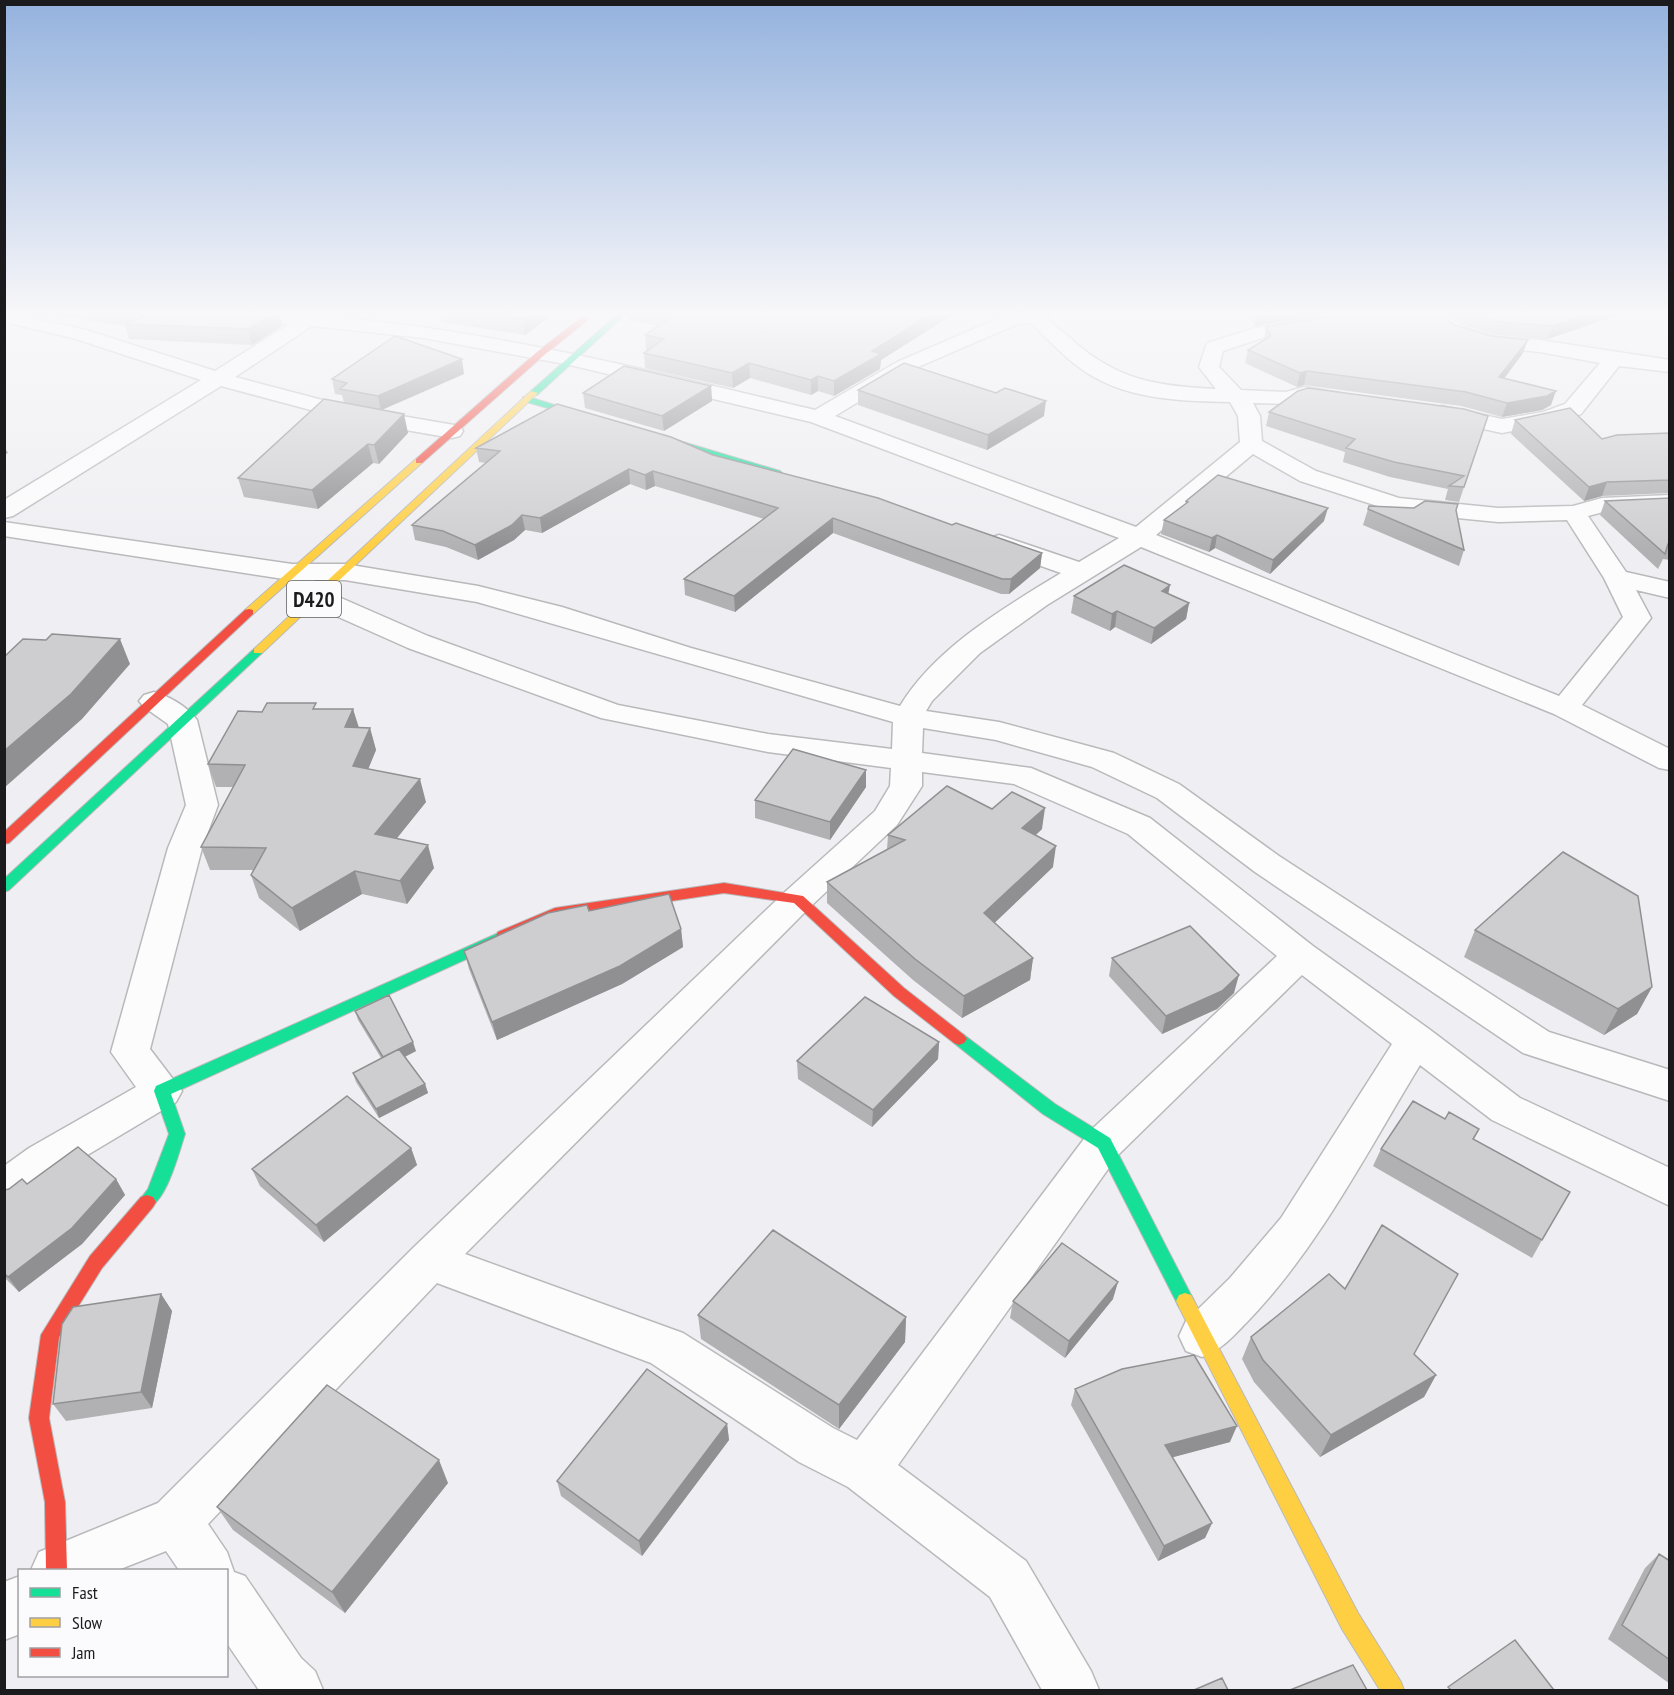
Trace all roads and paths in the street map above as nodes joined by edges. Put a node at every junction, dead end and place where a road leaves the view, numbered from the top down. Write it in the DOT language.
graph roads {
  1 [pos="198,391"];
  2 [pos="264,391"];
  3 [pos="498,391"];
  4 [pos="535,391"];
  5 [pos="707,391"];
  6 [pos="862,391"];
  7 [pos="1164,391"];
  8 [pos="1233,391"];
  9 [pos="1588,391"];
  10 [pos="1236,394"];
  11 [pos="526,399"];
  12 [pos="1357,402"];
  13 [pos="1420,411"];
  14 [pos="818,417"];
  15 [pos="606,422"];
  16 [pos="452,431"];
  17 [pos="651,436"];
  18 [pos="1251,444"];
  19 [pos="787,476"];
  20 [pos="1670,502"];
  21 [pos="4,510"];
  22 [pos="1574,513"];
  23 [pos="4,529"];
  24 [pos="976,534"];
  25 [pos="1139,537"];
  26 [pos="292,572"];
  27 [pos="345,572"];
  28 [pos="1082,572"];
  29 [pos="1617,578"];
  30 [pos="1670,590"];
  31 [pos="316,597"];
  32 [pos="1564,708"];
  33 [pos="168,711"];
  34 [pos="908,717"];
  35 [pos="1670,761"];
  36 [pos="905,762"];
  37 [pos="4,840"];
  38 [pos="4,888"];
  39 [pos="798,899"];
  40 [pos="1300,955"];
  41 [pos="1416,1039"];
  42 [pos="1670,1086"];
  43 [pos="162,1091"];
  44 [pos="1104,1143"];
  45 [pos="1670,1188"];
  46 [pos="4,1189"];
  47 [pos="429,1261"];
  48 [pos="1202,1336"];
  49 [pos="865,1470"];
  50 [pos="176,1521"];
  51 [pos="56,1569"];
  52 [pos="58,1569"];
  53 [pos="209,1569"];
  54 [pos="228,1598"];
  55 [pos="18,1604"];
  56 [pos="4,1614"];
  57 [pos="296,1690"];
  58 [pos="1072,1690"];
  59 [pos="1393,1690"];
  1 -- 21 [label="street"];
  2 -- 16 [label="street"];
  3 -- 16 [label="main road, D420"];
  4 -- 11 [label="main road, D420"];
  5 -- 14 [label="street"];
  6 -- 14 [label="street"];
  7 -- 10 [label="street"];
  8 -- 10 [label="street"];
  9 -- 13 [label="street"];
  10 -- 12 [label="street"];
  10 -- 18 [label="street"];
  11 -- 15 [label="main road"];
  11 -- 27 [label="main road, D420"];
  14 -- 25 [label="street"];
  16 -- 26 [label="main road, D420"];
  17 -- 19 [label="main road"];
  18 -- 22 [label="street"];
  18 -- 25 [label="street"];
  20 -- 22 [label="street"];
  22 -- 29 [label="street"];
  23 -- 26 [label="street"];
  24 -- 28 [label="street"];
  25 -- 28 [label="street"];
  25 -- 32 [label="street"];
  26 -- 27 [label="street"];
  26 -- 31 [label="street"];
  26 -- 33 [label="main road, D420"];
  27 -- 31 [label="main road, D420"];
  27 -- 34 [label="street"];
  28 -- 34 [label="street"];
  29 -- 30 [label="street"];
  29 -- 32 [label="street"];
  31 -- 33 [label="main road, D420"];
  31 -- 36 [label="street"];
  32 -- 35 [label="street"];
  33 -- 37 [label="main road, D420"];
  33 -- 38 [label="main road, D420"];
  33 -- 43 [label="street"];
  34 -- 36 [label="street"];
  34 -- 42 [label="street"];
  36 -- 39 [label="street"];
  36 -- 40 [label="street"];
  39 -- 43 [label="main road"];
  39 -- 44 [label="main road"];
  39 -- 47 [label="street"];
  40 -- 41 [label="street"];
  40 -- 44 [label="street"];
  41 -- 45 [label="street"];
  41 -- 48 [label="street"];
  43 -- 46 [label="street"];
  43 -- 51 [label="main road"];
  44 -- 48 [label="main road"];
  44 -- 49 [label="street"];
  47 -- 49 [label="street"];
  47 -- 50 [label="street"];
  48 -- 59 [label="main road"];
  49 -- 58 [label="street"];
  50 -- 52 [label="street"];
  50 -- 53 [label="street"];
  54 -- 57 [label="street"];
  55 -- 56 [label="street"];
}
